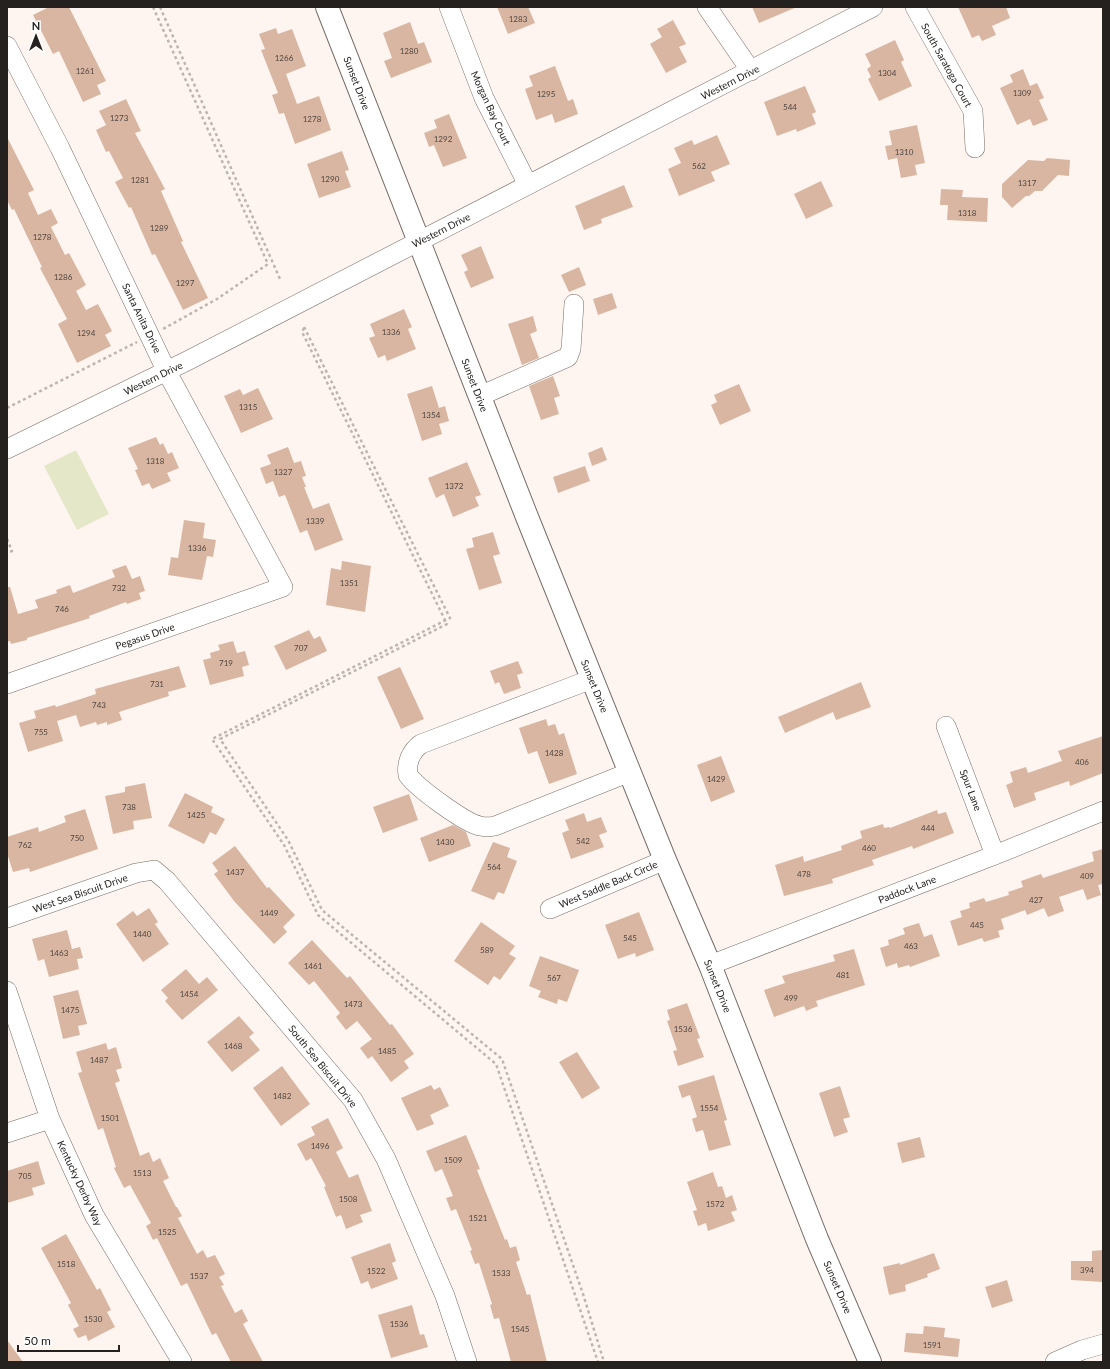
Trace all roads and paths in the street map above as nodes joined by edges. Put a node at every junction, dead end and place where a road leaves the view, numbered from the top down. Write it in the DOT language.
graph roads {
  1 [pos="153,7"];
  2 [pos="160,7"];
  3 [pos="327,7"];
  4 [pos="449,7"];
  5 [pos="708,7"];
  6 [pos="873,7"];
  7 [pos="915,7"];
  8 [pos="7,46"];
  9 [pos="751,71"];
  10 [pos="975,148"];
  11 [pos="528,185"];
  12 [pos="419,242"];
  13 [pos="280,279"];
  14 [pos="574,304"];
  15 [pos="163,329"];
  16 [pos="140,341"];
  17 [pos="167,372"];
  18 [pos="480,396"];
  19 [pos="7,408"];
  20 [pos="7,448"];
  21 [pos="7,539"];
  22 [pos="7,553"];
  23 [pos="283,588"];
  24 [pos="446,620"];
  25 [pos="592,679"];
  26 [pos="7,684"];
  27 [pos="946,726"];
  28 [pos="630,772"];
  29 [pos="1103,811"];
  30 [pos="995,855"];
  31 [pos="665,860"];
  32 [pos="154,870"];
  33 [pos="550,908"];
  34 [pos="7,918"];
  35 [pos="710,965"];
  36 [pos="7,991"];
  37 [pos="50,1119"];
  38 [pos="7,1133"];
  39 [pos="1103,1344"];
  40 [pos="182,1362"];
  41 [pos="467,1362"];
  42 [pos="598,1362"];
  43 [pos="604,1362"];
  44 [pos="870,1362"];
  45 [pos="1055,1362"];
  1 -- 15 [label="path"];
  2 -- 13 [label="path"];
  3 -- 12 [label="main road, Sunset Drive"];
  4 -- 11 [label="street, Morgan Bay Court"];
  5 -- 9 [label="street"];
  6 -- 9 [label="street, Western Drive"];
  7 -- 10 [label="street, South Saratoga Court"];
  8 -- 17 [label="street, Santa Anita Drive"];
  9 -- 11 [label="street, Western Drive"];
  11 -- 12 [label="street, Western Drive"];
  12 -- 17 [label="street, Western Drive"];
  12 -- 18 [label="main road, Sunset Drive"];
  14 -- 18 [label="street"];
  16 -- 19 [label="path"];
  17 -- 20 [label="street, Western Drive"];
  17 -- 23 [label="street, Santa Anita Drive"];
  18 -- 25 [label="main road, Sunset Drive"];
  21 -- 22 [label="path"];
  23 -- 26 [label="street, Pegasus Drive"];
  24 -- 24 [label="path"];
  24 -- 42 [label="path"];
  24 -- 43 [label="path"];
  25 -- 28 [label="main road, Sunset Drive"];
  25 -- 28 [label="street"];
  27 -- 30 [label="street, Spur Lane"];
  28 -- 31 [label="main road, Sunset Drive"];
  29 -- 30 [label="street, Paddock Lane"];
  30 -- 35 [label="street, Paddock Lane"];
  31 -- 33 [label="street, West Saddle Back Circle"];
  31 -- 35 [label="main road, Sunset Drive"];
  32 -- 34 [label="street, West Sea Biscuit Drive"];
  32 -- 41 [label="street, South Sea Biscuit Drive"];
  35 -- 44 [label="main road, Sunset Drive"];
  36 -- 37 [label="street, Kentucky Derby Way"];
  37 -- 38 [label="street"];
  37 -- 40 [label="street, Kentucky Derby Way"];
  39 -- 45 [label="street"];
}
